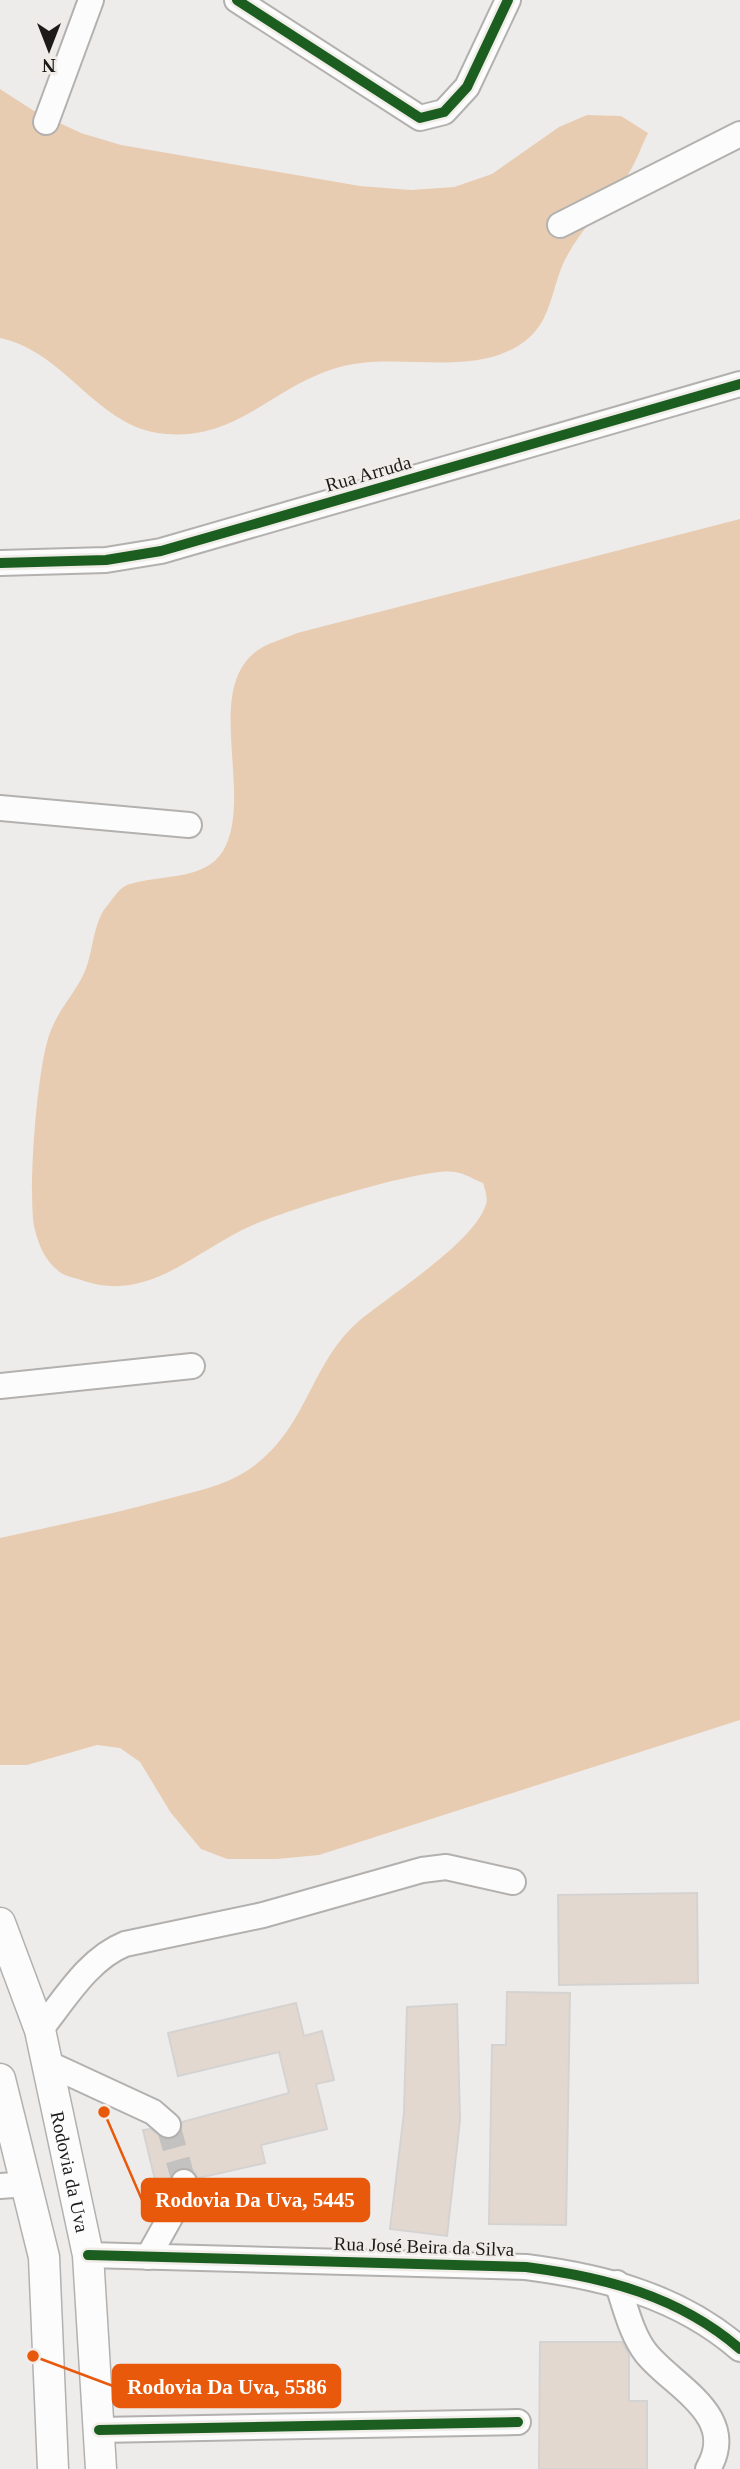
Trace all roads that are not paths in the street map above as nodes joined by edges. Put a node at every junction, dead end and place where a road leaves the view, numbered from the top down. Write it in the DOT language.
graph roads {
  1 [pos="91,0"];
  2 [pos="237,0"];
  3 [pos="508,0"];
  4 [pos="46,122"];
  5 [pos="740,134"];
  6 [pos="560,225"];
  7 [pos="740,384"];
  8 [pos="0,563"];
  9 [pos="0,808"];
  10 [pos="189,824"];
  11 [pos="192,1366"];
  12 [pos="0,1386"];
  13 [pos="513,1882"];
  14 [pos="0,1923"];
  15 [pos="40,2031"];
  16 [pos="47,2063"];
  17 [pos="0,2079"];
  18 [pos="168,2125"];
  19 [pos="184,2182"];
  20 [pos="14,2185"];
  21 [pos="88,2255"];
  22 [pos="44,2257"];
  23 [pos="148,2257"];
  24 [pos="617,2283"];
  25 [pos="740,2349"];
  26 [pos="518,2421"];
  27 [pos="99,2430"];
  28 [pos="54,2469"];
  29 [pos="100,2469"];
  30 [pos="708,2469"];
  1 -- 4 [label="street"];
  2 -- 3 [label="street"];
  5 -- 6 [label="street"];
  7 -- 8 [label="street, Rua Arruda"];
  9 -- 10 [label="street"];
  11 -- 12 [label="street"];
  13 -- 15 [label="street"];
  14 -- 15 [label="main road, Rodovia da Uva"];
  15 -- 16 [label="main road, Rodovia da Uva"];
  16 -- 18 [label="street"];
  16 -- 21 [label="main road, Rodovia da Uva"];
  17 -- 20 [label="main road"];
  19 -- 23 [label="street"];
  20 -- 22 [label="main road"];
  21 -- 22 [label="main road"];
  21 -- 23 [label="street, Rua José Beira da Silva"];
  21 -- 27 [label="main road, Rodovia da Uva"];
  22 -- 28 [label="main road"];
  23 -- 24 [label="street, Rua José Beira da Silva"];
  24 -- 25 [label="street, Rua José Beira da Silva"];
  24 -- 30 [label="street"];
  26 -- 27 [label="street"];
  27 -- 29 [label="main road, Rodovia da Uva"];
}
